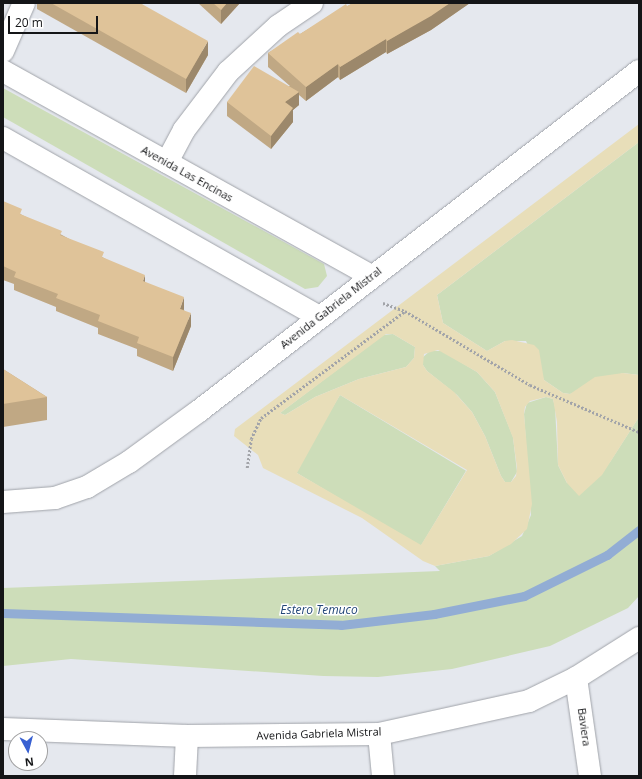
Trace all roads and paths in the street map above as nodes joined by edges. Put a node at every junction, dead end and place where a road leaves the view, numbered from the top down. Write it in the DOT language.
graph roads {
  1 [pos="24,3"];
  2 [pos="312,3"];
  3 [pos="3,50"];
  4 [pos="3,71"];
  5 [pos="639,71"];
  6 [pos="3,138"];
  7 [pos="167,162"];
  8 [pos="371,276"];
  9 [pos="350,293"];
  10 [pos="405,311"];
  11 [pos="319,317"];
  12 [pos="639,432"];
  13 [pos="247,468"];
  14 [pos="3,502"];
  15 [pos="639,638"];
  16 [pos="576,678"];
  17 [pos="3,730"];
  18 [pos="379,734"];
  19 [pos="187,736"];
  20 [pos="185,776"];
  21 [pos="383,776"];
  22 [pos="590,776"];
  1 -- 3 [label="street"];
  2 -- 7 [label="street"];
  4 -- 7 [label="street, Avenida Las Encinas"];
  5 -- 8 [label="street, Avenida Gabriela Mistral"];
  6 -- 11 [label="street"];
  7 -- 8 [label="street, Avenida Las Encinas"];
  8 -- 9 [label="street, Avenida Gabriela Mistral"];
  9 -- 10 [label="path"];
  9 -- 11 [label="street, Avenida Gabriela Mistral"];
  10 -- 12 [label="path"];
  10 -- 13 [label="path"];
  11 -- 14 [label="street, Avenida Gabriela Mistral"];
  15 -- 16 [label="street, Avenida Gabriela Mistral"];
  16 -- 18 [label="street, Avenida Gabriela Mistral"];
  16 -- 22 [label="street, Baviera"];
  17 -- 19 [label="street, Avenida Gabriela Mistral"];
  18 -- 19 [label="street, Avenida Gabriela Mistral"];
  18 -- 21 [label="street"];
  19 -- 20 [label="street"];
}
